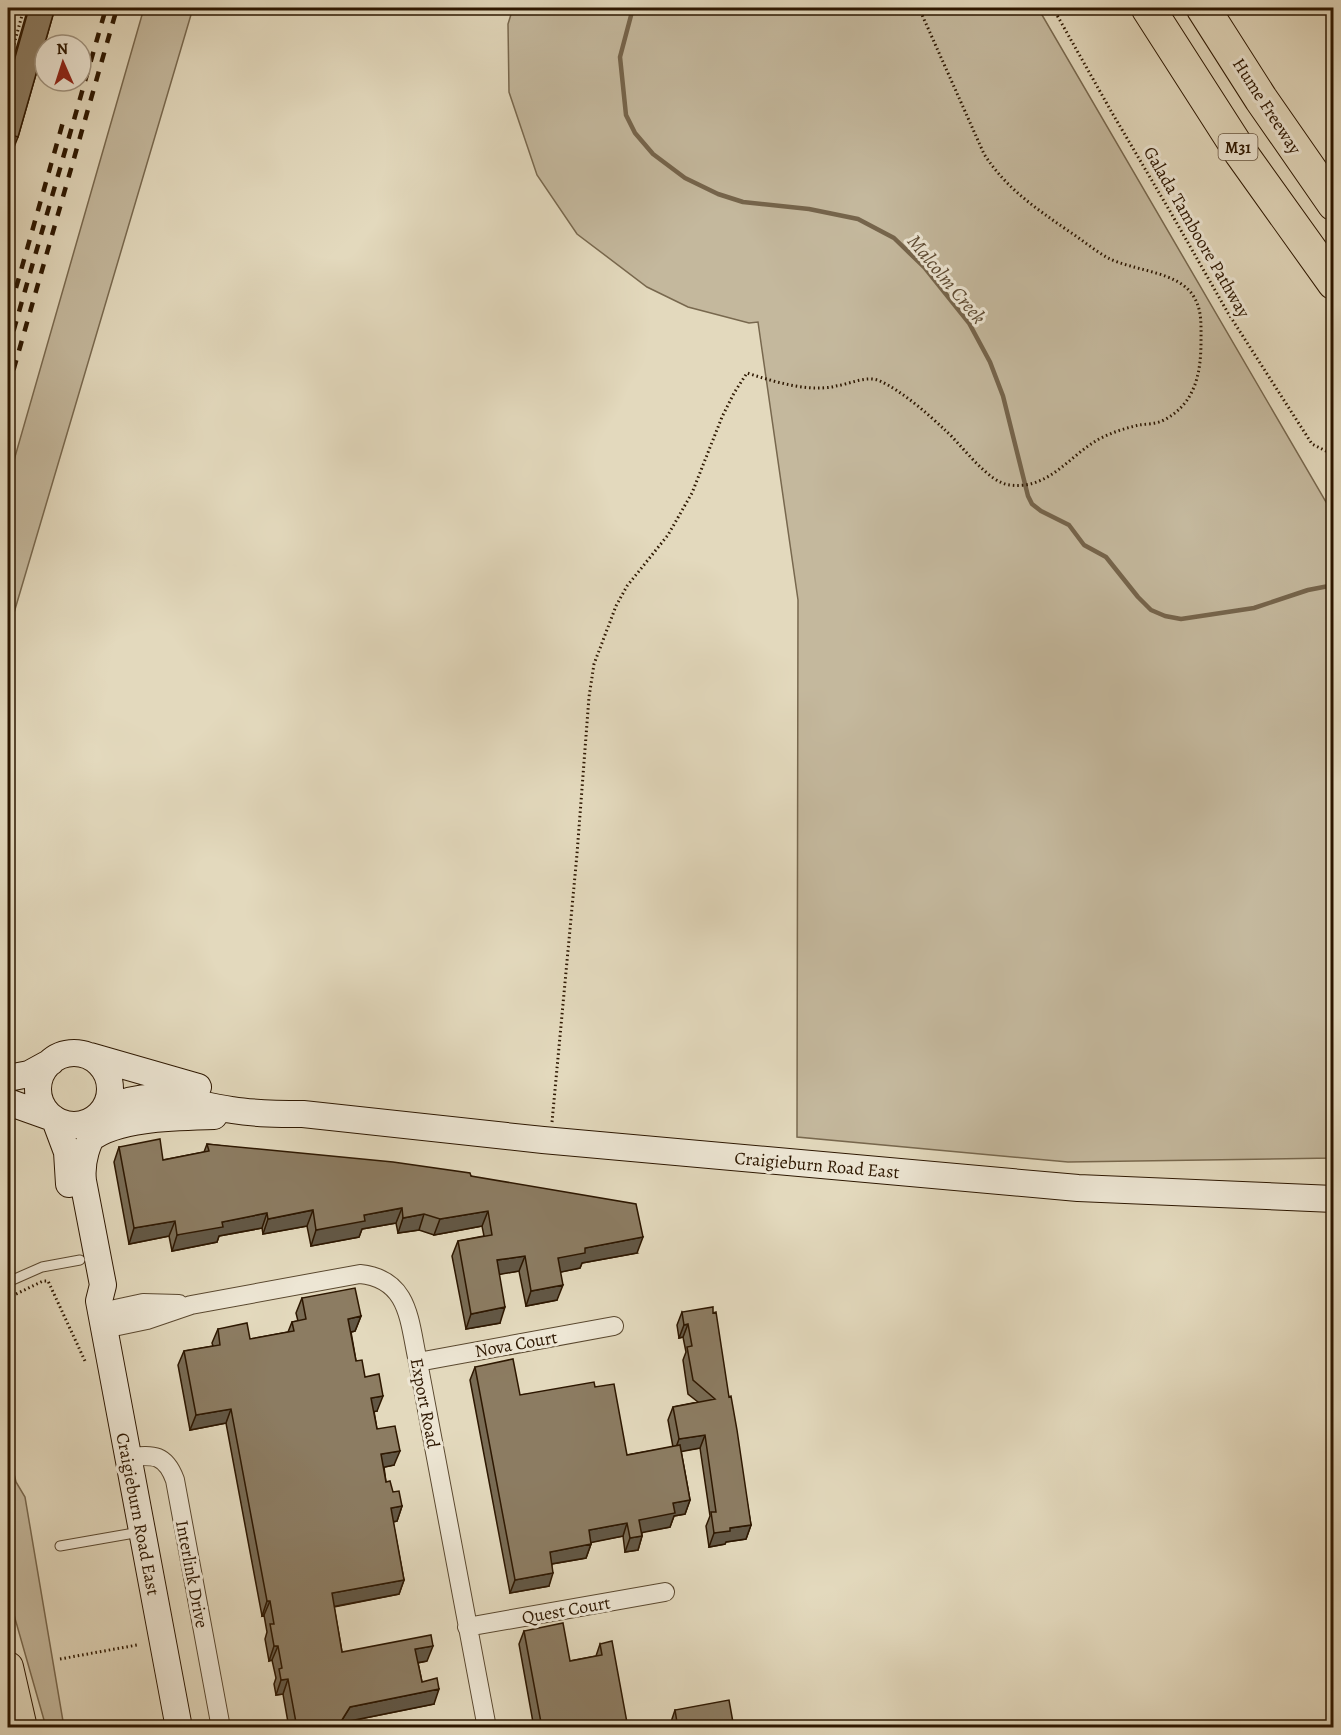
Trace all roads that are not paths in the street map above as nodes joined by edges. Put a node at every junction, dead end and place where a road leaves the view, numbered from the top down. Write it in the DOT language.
graph roads {
  1 [pos="1148,8"];
  2 [pos="1203,8"];
  3 [pos="1334,204"];
  4 [pos="1334,283"];
  5 [pos="86,1055"];
  6 [pos="52,1061"];
  7 [pos="8,1078"];
  8 [pos="8,1102"];
  9 [pos="103,1111"];
  10 [pos="259,1113"];
  11 [pos="303,1114"];
  12 [pos="54,1119"];
  13 [pos="90,1139"];
  14 [pos="1334,1199"];
  15 [pos="80,1260"];
  16 [pos="8,1282"];
  17 [pos="101,1314"];
  18 [pos="614,1326"];
  19 [pos="418,1362"];
  20 [pos="127,1457"];
  21 [pos="141,1532"];
  22 [pos="60,1546"];
  23 [pos="665,1592"];
  24 [pos="467,1627"];
  25 [pos="8,1667"];
  26 [pos="22,1728"];
  27 [pos="178,1728"];
  28 [pos="221,1728"];
  29 [pos="487,1728"];
  1 -- 4 [label="highway, M31"];
  2 -- 3 [label="highway, Hume Freeway / M31"];
  5 -- 6 [label="main road"];
  5 -- 9 [label="main road"];
  5 -- 11 [label="main road, Craigieburn Road East"];
  6 -- 7 [label="main road"];
  6 -- 12 [label="main road"];
  8 -- 12 [label="main road"];
  9 -- 10 [label="main road, Craigieburn Road East"];
  9 -- 12 [label="main road"];
  9 -- 13 [label="main road, Craigieburn Road East"];
  10 -- 11 [label="main road, Craigieburn Road East"];
  10 -- 13 [label="main road"];
  11 -- 14 [label="main road, Craigieburn Road East"];
  12 -- 15 [label="main road, Craigieburn Road East"];
  13 -- 17 [label="main road, Craigieburn Road East"];
  15 -- 16 [label="lane"];
  15 -- 17 [label="main road, Craigieburn Road East"];
  17 -- 19 [label="street, Export Road"];
  17 -- 20 [label="main road, Craigieburn Road East"];
  18 -- 19 [label="street, Nova Court"];
  19 -- 24 [label="street, Export Road"];
  20 -- 21 [label="main road, Craigieburn Road East"];
  20 -- 28 [label="street, Interlink Drive"];
  21 -- 22 [label="lane"];
  21 -- 27 [label="main road, Craigieburn Road East"];
  23 -- 24 [label="street, Quest Court"];
  24 -- 29 [label="street, Export Road"];
  25 -- 26 [label="highway"];
}
